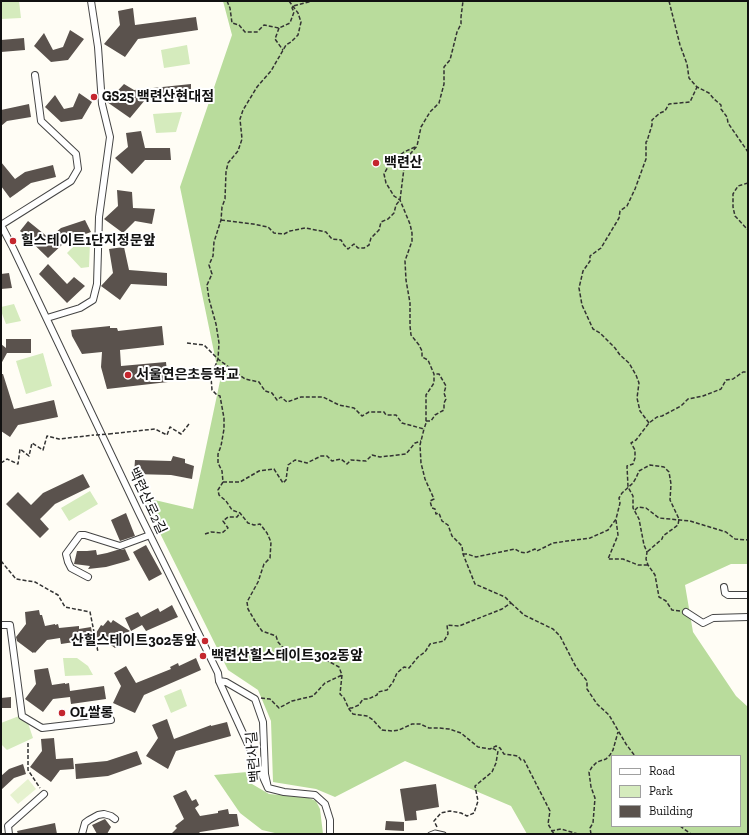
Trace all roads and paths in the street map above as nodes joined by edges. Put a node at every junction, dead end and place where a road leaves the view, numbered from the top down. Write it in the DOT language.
graph roads {
  1 [pos="91,1"];
  2 [pos="226,1"];
  3 [pos="289,1"];
  4 [pos="312,1"];
  5 [pos="464,1"];
  6 [pos="669,1"];
  7 [pos="293,6"];
  8 [pos="279,28"];
  9 [pos="283,50"];
  10 [pos="35,75"];
  11 [pos="697,88"];
  12 [pos="417,146"];
  13 [pos="748,152"];
  14 [pos="748,183"];
  15 [pos="400,200"];
  16 [pos="221,220"];
  17 [pos="1,225"];
  18 [pos="748,228"];
  19 [pos="46,318"];
  20 [pos="187,343"];
  21 [pos="218,359"];
  22 [pos="748,372"];
  23 [pos="434,374"];
  24 [pos="426,421"];
  25 [pos="649,422"];
  26 [pos="189,424"];
  27 [pos="424,429"];
  28 [pos="421,441"];
  29 [pos="1,463"];
  30 [pos="223,482"];
  31 [pos="628,487"];
  32 [pos="635,510"];
  33 [pos="240,513"];
  34 [pos="616,519"];
  35 [pos="679,519"];
  36 [pos="205,534"];
  37 [pos="150,535"];
  38 [pos="748,540"];
  39 [pos="647,552"];
  40 [pos="463,554"];
  41 [pos="1,560"];
  42 [pos="648,565"];
  43 [pos="88,577"];
  44 [pos="724,587"];
  45 [pos="748,595"];
  46 [pos="511,603"];
  47 [pos="686,612"];
  48 [pos="748,616"];
  49 [pos="1,625"];
  50 [pos="98,652"];
  51 [pos="342,675"];
  52 [pos="219,681"];
  53 [pos="254,698"];
  54 [pos="348,708"];
  55 [pos="111,720"];
  56 [pos="618,731"];
  57 [pos="28,743"];
  58 [pos="491,748"];
  59 [pos="634,755"];
  60 [pos="268,788"];
  61 [pos="42,792"];
  62 [pos="115,819"];
  63 [pos="681,827"];
  64 [pos="438,828"];
  65 [pos="551,831"];
  66 [pos="9,834"];
  67 [pos="82,834"];
  68 [pos="330,834"];
  69 [pos="430,834"];
  70 [pos="444,834"];
  71 [pos="554,834"];
  72 [pos="578,834"];
  73 [pos="591,834"];
  74 [pos="691,834"];
  1 -- 19 [label="street"];
  2 -- 8 [label="path"];
  3 -- 7 [label="path"];
  4 -- 7 [label="path"];
  5 -- 12 [label="path"];
  6 -- 11 [label="path"];
  7 -- 8 [label="path"];
  7 -- 9 [label="path"];
  8 -- 9 [label="path"];
  9 -- 16 [label="path"];
  10 -- 17 [label="street"];
  11 -- 13 [label="path"];
  11 -- 25 [label="path"];
  12 -- 15 [label="path"];
  12 -- 15 [label="path"];
  14 -- 18 [label="path"];
  15 -- 16 [label="path"];
  15 -- 23 [label="path"];
  16 -- 21 [label="path"];
  17 -- 19 [label="street, 백련산로2길"];
  19 -- 37 [label="street, 백련산로2길"];
  20 -- 21 [label="path"];
  21 -- 27 [label="path"];
  21 -- 30 [label="path"];
  22 -- 25 [label="path"];
  23 -- 24 [label="path"];
  23 -- 24 [label="path"];
  24 -- 27 [label="path"];
  25 -- 31 [label="path"];
  26 -- 29 [label="path, bridge"];
  27 -- 28 [label="path"];
  28 -- 30 [label="path"];
  28 -- 40 [label="path"];
  30 -- 33 [label="path"];
  31 -- 32 [label="path"];
  31 -- 34 [label="path"];
  31 -- 35 [label="path"];
  32 -- 35 [label="path"];
  32 -- 39 [label="path"];
  33 -- 36 [label="path"];
  33 -- 51 [label="path"];
  34 -- 40 [label="path"];
  34 -- 42 [label="path"];
  35 -- 38 [label="path"];
  35 -- 39 [label="path"];
  37 -- 43 [label="street"];
  37 -- 52 [label="street, 백련산로2길"];
  39 -- 42 [label="path"];
  40 -- 46 [label="path"];
  41 -- 50 [label="path"];
  42 -- 47 [label="path"];
  44 -- 45 [label="street"];
  46 -- 54 [label="path"];
  46 -- 56 [label="path"];
  47 -- 48 [label="street"];
  49 -- 55 [label="street"];
  51 -- 53 [label="path"];
  51 -- 54 [label="path"];
  52 -- 53 [label="street"];
  52 -- 60 [label="street, 백련산로2길"];
  53 -- 60 [label="street, 백련사길"];
  54 -- 58 [label="path"];
  56 -- 59 [label="path"];
  56 -- 73 [label="path"];
  57 -- 61 [label="path"];
  58 -- 64 [label="path"];
  58 -- 65 [label="path"];
  60 -- 68 [label="street, 백련사길"];
  61 -- 66 [label="street"];
  62 -- 67 [label="street"];
  63 -- 74 [label="path"];
  65 -- 71 [label="path"];
  65 -- 72 [label="path"];
  69 -- 70 [label="lane"];
}
